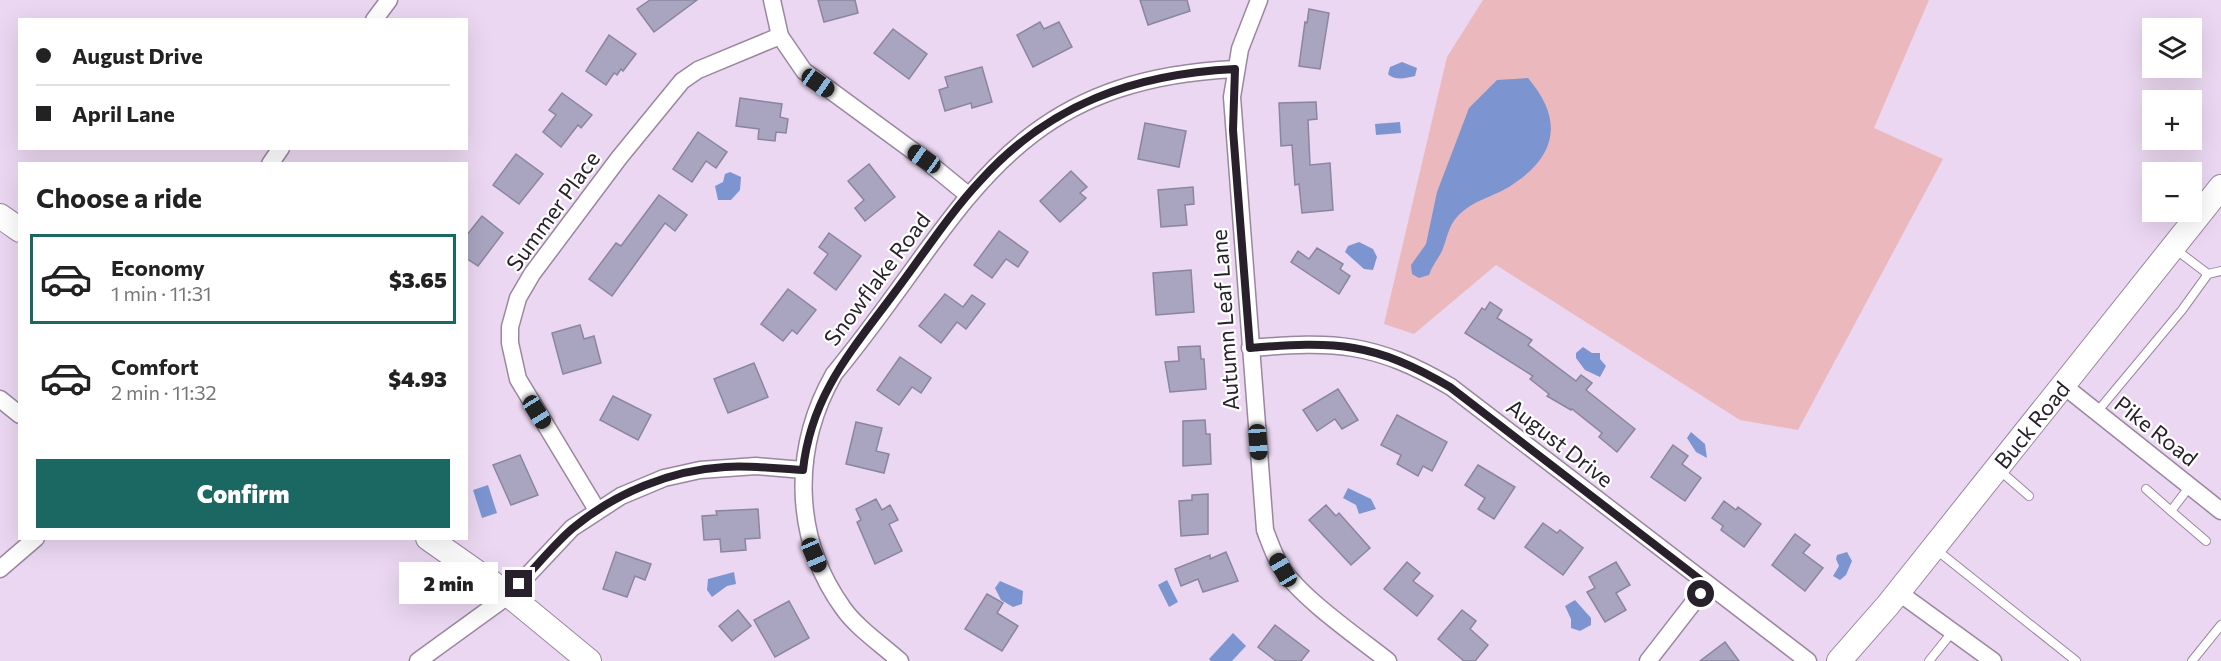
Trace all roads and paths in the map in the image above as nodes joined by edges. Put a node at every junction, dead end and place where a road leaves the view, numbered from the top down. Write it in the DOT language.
graph roads {
  1 [pos="389,0"];
  2 [pos="772,0"];
  3 [pos="1259,0"];
  4 [pos="376,18"];
  5 [pos="780,36"];
  6 [pos="1235,69"];
  7 [pos="2221,187"];
  8 [pos="968,195"];
  9 [pos="0,216"];
  10 [pos="18,229"];
  11 [pos="2172,247"];
  12 [pos="2221,271"];
  13 [pos="2208,274"];
  14 [pos="1250,348"];
  15 [pos="2064,386"];
  16 [pos="0,399"];
  17 [pos="2097,412"];
  18 [pos="18,413"];
  19 [pos="1997,469"];
  20 [pos="803,470"];
  21 [pos="2190,486"];
  22 [pos="2146,489"];
  23 [pos="2029,496"];
  24 [pos="597,510"];
  25 [pos="2171,511"];
  26 [pos="2221,511"];
  27 [pos="34,540"];
  28 [pos="431,540"];
  29 [pos="2206,541"];
  30 [pos="1934,548"];
  31 [pos="0,569"];
  32 [pos="1707,585"];
  33 [pos="1898,592"];
  34 [pos="509,595"];
  35 [pos="2221,626"];
  36 [pos="1953,631"];
  37 [pos="418,661"];
  38 [pos="590,661"];
  39 [pos="900,661"];
  40 [pos="1388,661"];
  41 [pos="1648,661"];
  42 [pos="1808,661"];
  43 [pos="1839,661"];
  44 [pos="1929,661"];
  45 [pos="1993,661"];
  46 [pos="2076,661"];
  47 [pos="2192,661"];
  1 -- 4 [label="street"];
  2 -- 5 [label="street"];
  3 -- 6 [label="street, Autumn Leaf Lane"];
  5 -- 8 [label="street"];
  5 -- 24 [label="street, Summer Place"];
  6 -- 8 [label="street, Snowflake Road"];
  6 -- 14 [label="street, Autumn Leaf Lane"];
  7 -- 11 [label="street, Buck Road"];
  8 -- 20 [label="street, Snowflake Road"];
  9 -- 10 [label="street"];
  11 -- 13 [label="lane"];
  11 -- 15 [label="street, Buck Road"];
  12 -- 13 [label="lane"];
  13 -- 17 [label="lane"];
  14 -- 32 [label="street, August Drive"];
  14 -- 40 [label="street, Autumn Leaf Lane"];
  15 -- 17 [label="street, Pike Road"];
  15 -- 19 [label="street, Buck Road"];
  16 -- 18 [label="street"];
  17 -- 21 [label="street, Pike Road"];
  19 -- 23 [label="lane"];
  19 -- 30 [label="street, Buck Road"];
  20 -- 24 [label="street"];
  20 -- 39 [label="street, Snowflake Road"];
  21 -- 25 [label="lane"];
  21 -- 26 [label="street, Pike Road"];
  22 -- 25 [label="lane"];
  24 -- 34 [label="street"];
  25 -- 29 [label="lane"];
  27 -- 31 [label="street"];
  28 -- 34 [label="street"];
  30 -- 33 [label="street, Buck Road"];
  30 -- 46 [label="lane"];
  32 -- 41 [label="street"];
  32 -- 42 [label="street, August Drive"];
  33 -- 36 [label="street"];
  33 -- 43 [label="street, Buck Road"];
  34 -- 37 [label="street"];
  34 -- 38 [label="street"];
  35 -- 47 [label="lane"];
  36 -- 44 [label="lane"];
  36 -- 45 [label="street"];
}
